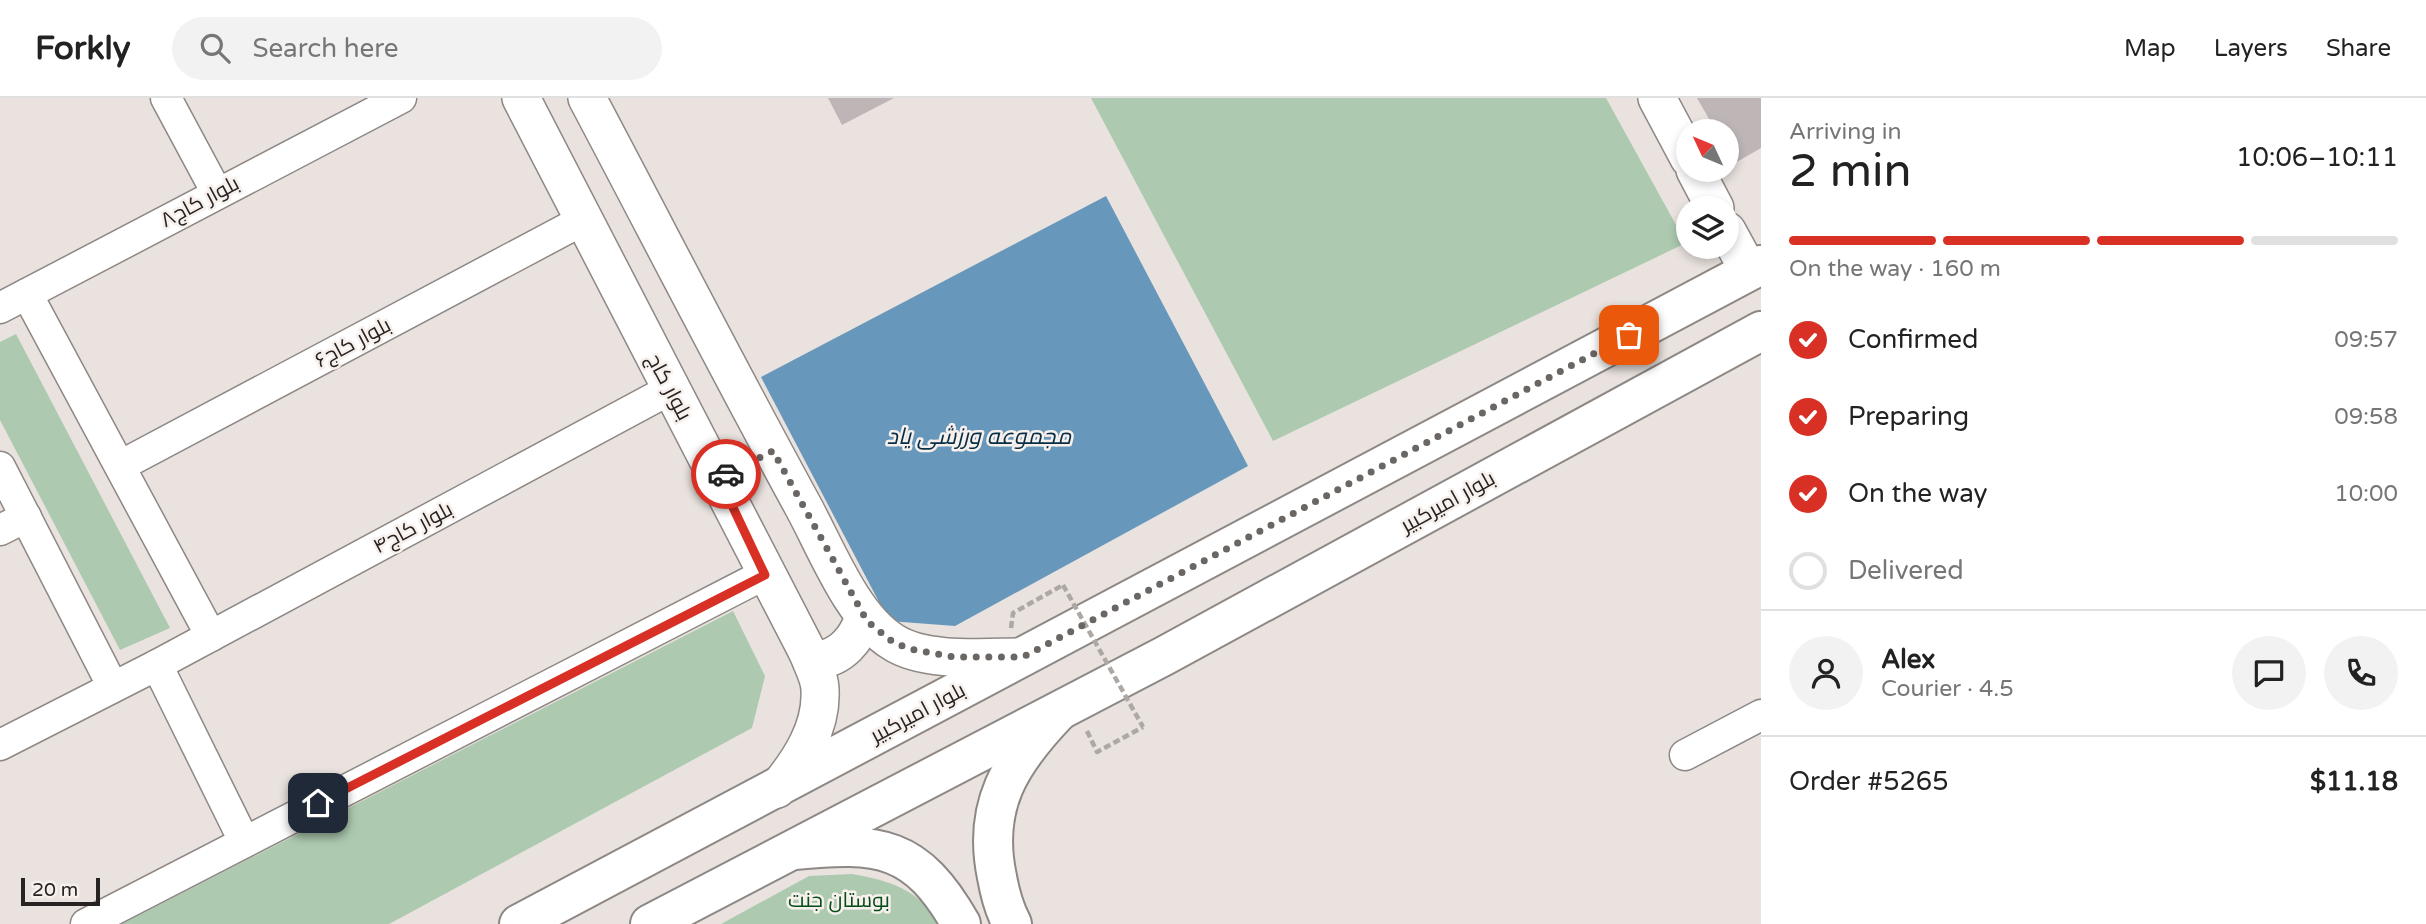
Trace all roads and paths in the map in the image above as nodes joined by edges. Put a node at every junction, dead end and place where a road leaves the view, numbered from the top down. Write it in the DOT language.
graph roads {
  1 [pos="166,98"];
  2 [pos="401,98"];
  3 [pos="521,98"];
  4 [pos="587,98"];
  5 [pos="1657,98"];
  6 [pos="1676,134"];
  7 [pos="217,193"];
  8 [pos="585,219"];
  9 [pos="1739,247"];
  10 [pos="1755,268"];
  11 [pos="27,294"];
  12 [pos="0,308"];
  13 [pos="1761,331"];
  14 [pos="669,390"];
  15 [pos="773,451"];
  16 [pos="120,466"];
  17 [pos="0,467"];
  18 [pos="719,478"];
  19 [pos="13,523"];
  20 [pos="765,575"];
  21 [pos="1013,613"];
  22 [pos="864,616"];
  23 [pos="211,636"];
  24 [pos="808,653"];
  25 [pos="1023,657"];
  26 [pos="158,665"];
  27 [pos="113,687"];
  28 [pos="1062,708"];
  29 [pos="1761,715"];
  30 [pos="0,745"];
  31 [pos="1097,752"];
  32 [pos="1685,755"];
  33 [pos="777,789"];
  34 [pos="244,841"];
  35 [pos="794,850"];
  36 [pos="1007,916"];
  37 [pos="86,924"];
  38 [pos="519,924"];
  39 [pos="650,924"];
  40 [pos="962,924"];
  1 -- 7 [label="street"];
  2 -- 7 [label="street, بلوار کاج۸"];
  3 -- 8 [label="street, بلوار کاج"];
  4 -- 15 [label="street"];
  5 -- 6 [label="street"];
  7 -- 11 [label="street, بلوار کاج۸"];
  8 -- 14 [label="street, بلوار کاج"];
  8 -- 16 [label="street, بلوار کاج۶"];
  9 -- 10 [label="street"];
  10 -- 25 [label="main road, بلوار امیرکبیر"];
  11 -- 12 [label="street, بلوار کاج۸"];
  11 -- 16 [label="street"];
  13 -- 28 [label="main road, بلوار امیرکبیر"];
  14 -- 18 [label="street, بلوار کاج"];
  14 -- 23 [label="street, بلوار کاج۴"];
  15 -- 18 [label="street"];
  15 -- 22 [label="street"];
  16 -- 23 [label="street"];
  17 -- 19 [label="street"];
  18 -- 20 [label="street, بلوار کاج"];
  19 -- 27 [label="street"];
  20 -- 24 [label="street, بلوار کاج"];
  20 -- 34 [label="street"];
  21 -- 31 [label="path, bridge"];
  22 -- 24 [label="street"];
  22 -- 25 [label="street"];
  23 -- 26 [label="street, بلوار کاج۴"];
  24 -- 33 [label="street, بلوار کاج"];
  25 -- 33 [label="main road, بلوار امیرکبیر"];
  26 -- 27 [label="street, بلوار کاج۴"];
  26 -- 34 [label="street"];
  27 -- 30 [label="street, بلوار کاج۴"];
  28 -- 35 [label="main road, بلوار امیرکبیر"];
  28 -- 36 [label="main road"];
  29 -- 32 [label="street"];
  33 -- 38 [label="main road, بلوار امیرکبیر"];
  34 -- 37 [label="street"];
  35 -- 39 [label="main road, بلوار امیرکبیر"];
  35 -- 40 [label="main road"];
  36 -- 40 [label="main road"];
}
